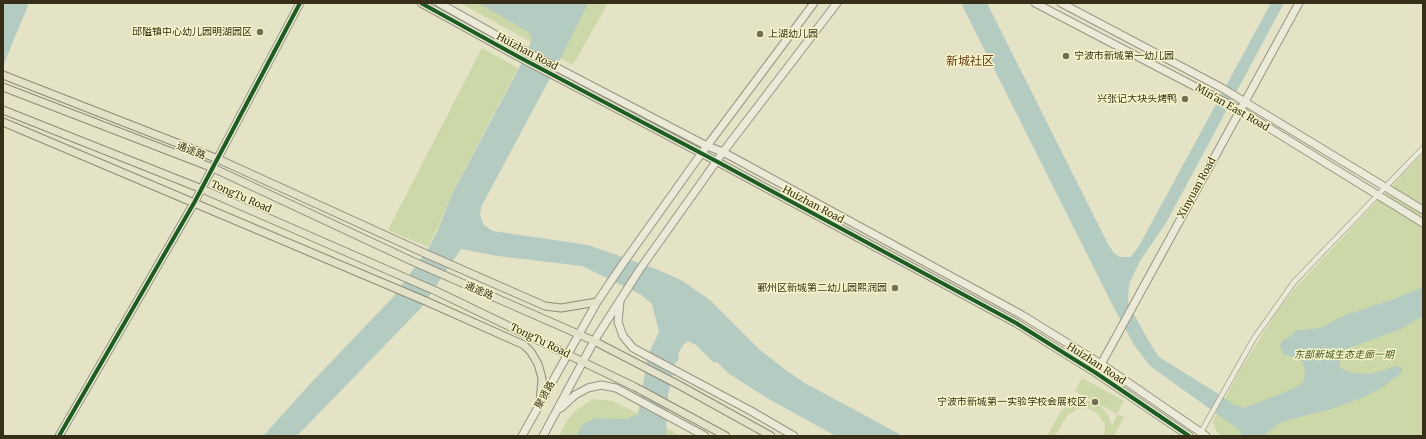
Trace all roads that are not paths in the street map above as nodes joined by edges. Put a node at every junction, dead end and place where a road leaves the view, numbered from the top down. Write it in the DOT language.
graph roads {
  1 [pos="300,3"];
  2 [pos="421,3"];
  3 [pos="439,3"];
  4 [pos="814,3"];
  5 [pos="837,3"];
  6 [pos="1035,3"];
  7 [pos="1061,3"];
  8 [pos="1299,3"];
  9 [pos="3,75"];
  10 [pos="3,87"];
  11 [pos="1244,101"];
  12 [pos="3,110"];
  13 [pos="1240,110"];
  14 [pos="3,122"];
  15 [pos="707,146"];
  16 [pos="1423,148"];
  17 [pos="723,152"];
  18 [pos="701,154"];
  19 [pos="218,159"];
  20 [pos="716,162"];
  21 [pos="213,168"];
  22 [pos="1385,187"];
  23 [pos="202,189"];
  24 [pos="1377,195"];
  25 [pos="194,203"];
  26 [pos="1423,210"];
  27 [pos="1423,224"];
  28 [pos="620,299"];
  29 [pos="597,302"];
  30 [pos="579,334"];
  31 [pos="594,341"];
  32 [pos="568,354"];
  33 [pos="582,361"];
  34 [pos="1101,364"];
  35 [pos="1096,373"];
  36 [pos="540,403"];
  37 [pos="554,415"];
  38 [pos="1203,434"];
  39 [pos="60,436"];
  40 [pos="522,436"];
  41 [pos="543,436"];
  42 [pos="705,436"];
  43 [pos="726,436"];
  44 [pos="771,436"];
  45 [pos="794,436"];
  46 [pos="1189,436"];
  1 -- 19 [label="street"];
  2 -- 18 [label="street, Huizhan Road"];
  3 -- 15 [label="street, Huizhan Road"];
  4 -- 15 [label="street, 聚贤路"];
  5 -- 17 [label="street, 聚贤路"];
  6 -- 13 [label="street, Min'an East Road"];
  7 -- 11 [label="street, Min'an East Road"];
  8 -- 11 [label="street, Xinyuan Road"];
  9 -- 19 [label="main road"];
  10 -- 21 [label="main road, 通途路"];
  11 -- 13 [label="street, Xinyuan Road"];
  11 -- 22 [label="street, Min'an East Road"];
  12 -- 23 [label="main road, TongTu Road"];
  13 -- 24 [label="street, Min'an East Road"];
  13 -- 34 [label="street, Xinyuan Road"];
  14 -- 25 [label="main road"];
  15 -- 17 [label="street, Huizhan Road"];
  15 -- 18 [label="street, 聚贤路"];
  16 -- 22 [label="street"];
  17 -- 20 [label="street, 聚贤路"];
  17 -- 34 [label="street, Huizhan Road"];
  18 -- 20 [label="street, Huizhan Road"];
  18 -- 29 [label="street, 聚贤路"];
  19 -- 21 [label="street"];
  19 -- 29 [label="main road"];
  20 -- 28 [label="street, 聚贤路"];
  20 -- 35 [label="street, Huizhan Road"];
  21 -- 23 [label="street"];
  21 -- 30 [label="main road, 通途路"];
  22 -- 24 [label="street"];
  22 -- 26 [label="street, Min'an East Road"];
  23 -- 25 [label="street"];
  23 -- 32 [label="main road, TongTu Road"];
  24 -- 27 [label="street, Min'an East Road"];
  24 -- 38 [label="street"];
  25 -- 36 [label="main road"];
  25 -- 39 [label="street"];
  28 -- 31 [label="street, 聚贤路"];
  28 -- 45 [label="street"];
  29 -- 30 [label="street, 聚贤路"];
  30 -- 31 [label="main road, 通途路"];
  30 -- 32 [label="street, 聚贤路"];
  31 -- 33 [label="street, 聚贤路"];
  31 -- 44 [label="main road, 通途路"];
  32 -- 33 [label="main road, TongTu Road"];
  32 -- 36 [label="street, 聚贤路"];
  33 -- 37 [label="street, 聚贤路"];
  33 -- 43 [label="main road, TongTu Road"];
  34 -- 35 [label="street, Xinyuan Road"];
  34 -- 38 [label="street, Huizhan Road"];
  35 -- 46 [label="street, Huizhan Road"];
  36 -- 40 [label="street, 聚贤路"];
  37 -- 41 [label="street, 聚贤路"];
  37 -- 42 [label="street"];
}
